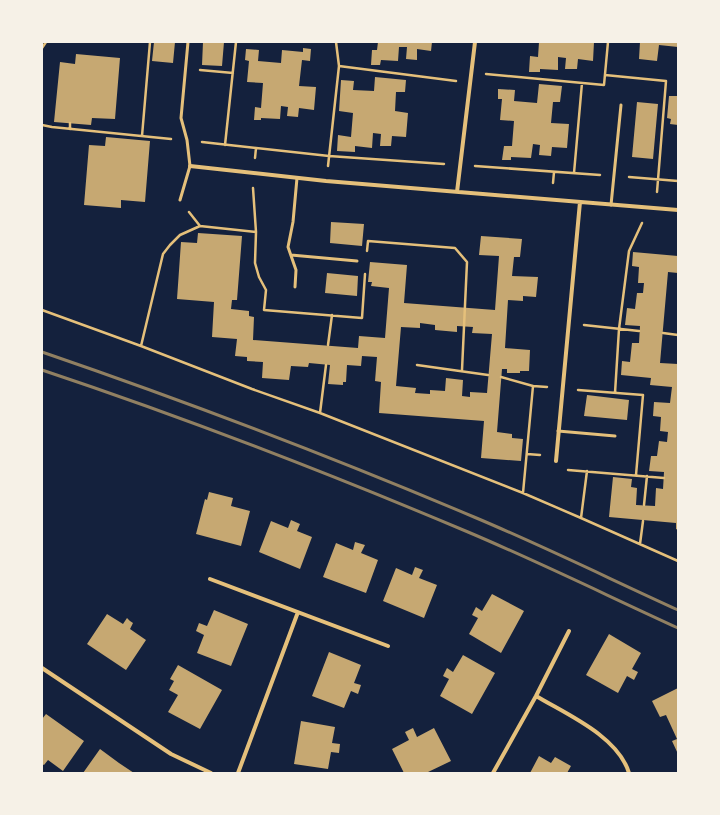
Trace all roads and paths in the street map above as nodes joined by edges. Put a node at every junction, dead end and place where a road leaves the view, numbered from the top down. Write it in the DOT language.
graph roads {
  1 [pos="46,42"];
  2 [pos="150,42"];
  3 [pos="188,42"];
  4 [pos="236,42"];
  5 [pos="336,42"];
  6 [pos="475,42"];
  7 [pos="608,42"];
  8 [pos="42,48"];
  9 [pos="339,66"];
  10 [pos="185,69"];
  11 [pos="471,72"];
  12 [pos="233,73"];
  13 [pos="605,75"];
  14 [pos="470,82"];
  15 [pos="582,83"];
  16 [pos="621,105"];
  17 [pos="70,123"];
  18 [pos="42,125"];
  19 [pos="70,129"];
  20 [pos="128,135"];
  21 [pos="142,136"];
  22 [pos="128,139"];
  23 [pos="187,140"];
  24 [pos="225,144"];
  25 [pos="329,156"];
  26 [pos="461,165"];
  27 [pos="190,166"];
  28 [pos="574,173"];
  29 [pos="614,176"];
  30 [pos="297,178"];
  31 [pos="658,179"];
  32 [pos="326,181"];
  33 [pos="678,181"];
  34 [pos="457,192"];
  35 [pos="180,200"];
  36 [pos="580,202"];
  37 [pos="611,205"];
  38 [pos="648,208"];
  39 [pos="655,209"];
  40 [pos="678,210"];
  41 [pos="256,232"];
  42 [pos="291,255"];
  43 [pos="358,261"];
  44 [pos="295,287"];
  45 [pos="42,310"];
  46 [pos="332,316"];
  47 [pos="568,323"];
  48 [pos="619,329"];
  49 [pos="639,331"];
  50 [pos="663,333"];
  51 [pos="678,335"];
  52 [pos="328,345"];
  53 [pos="142,346"];
  54 [pos="326,365"];
  55 [pos="417,365"];
  56 [pos="488,375"];
  57 [pos="501,377"];
  58 [pos="533,386"];
  59 [pos="615,393"];
  60 [pos="320,413"];
  61 [pos="558,431"];
  62 [pos="615,436"];
  63 [pos="556,461"];
  64 [pos="563,469"];
  65 [pos="587,471"];
  66 [pos="647,476"];
  67 [pos="664,478"];
  68 [pos="644,504"];
  69 [pos="581,518"];
  70 [pos="643,520"];
  71 [pos="640,544"];
  72 [pos="678,561"];
  73 [pos="210,579"];
  74 [pos="298,612"];
  75 [pos="569,631"];
  76 [pos="388,646"];
  77 [pos="42,668"];
  78 [pos="536,696"];
  79 [pos="211,773"];
  80 [pos="238,773"];
  81 [pos="493,773"];
  82 [pos="629,773"];
  1 -- 8 [label="path"];
  2 -- 21 [label="path"];
  3 -- 10 [label="lane"];
  4 -- 12 [label="path"];
  5 -- 9 [label="path"];
  6 -- 11 [label="street"];
  7 -- 13 [label="path"];
  9 -- 14 [label="path"];
  9 -- 25 [label="path"];
  10 -- 12 [label="path"];
  10 -- 23 [label="lane"];
  11 -- 14 [label="street"];
  11 -- 15 [label="path"];
  12 -- 24 [label="path"];
  13 -- 15 [label="path"];
  13 -- 31 [label="path"];
  14 -- 26 [label="street"];
  15 -- 28 [label="path"];
  16 -- 29 [label="lane"];
  17 -- 19 [label="path"];
  18 -- 19 [label="path"];
  19 -- 20 [label="path"];
  20 -- 21 [label="path"];
  20 -- 22 [label="path"];
  21 -- 23 [label="path"];
  23 -- 24 [label="path"];
  23 -- 27 [label="lane"];
  24 -- 25 [label="path"];
  25 -- 26 [label="path"];
  25 -- 32 [label="path"];
  26 -- 28 [label="path"];
  26 -- 34 [label="street"];
  27 -- 30 [label="street"];
  27 -- 35 [label="lane"];
  28 -- 29 [label="path"];
  29 -- 31 [label="path"];
  29 -- 37 [label="lane"];
  30 -- 32 [label="street"];
  30 -- 42 [label="lane"];
  31 -- 33 [label="path"];
  31 -- 39 [label="path"];
  32 -- 34 [label="street"];
  34 -- 36 [label="street"];
  36 -- 37 [label="street"];
  36 -- 47 [label="street"];
  37 -- 38 [label="street"];
  38 -- 39 [label="street"];
  38 -- 48 [label="path"];
  39 -- 40 [label="street"];
  41 -- 53 [label="path"];
  42 -- 43 [label="lane"];
  42 -- 44 [label="lane"];
  45 -- 53 [label="path"];
  46 -- 52 [label="path"];
  47 -- 48 [label="path"];
  47 -- 61 [label="street"];
  48 -- 49 [label="path"];
  48 -- 59 [label="path"];
  50 -- 51 [label="path"];
  53 -- 60 [label="path"];
  54 -- 60 [label="path"];
  55 -- 56 [label="path"];
  57 -- 58 [label="path"];
  60 -- 69 [label="path"];
  61 -- 62 [label="lane"];
  61 -- 63 [label="street"];
  64 -- 65 [label="path"];
  65 -- 66 [label="path"];
  65 -- 69 [label="path"];
  66 -- 67 [label="path"];
  66 -- 68 [label="path"];
  69 -- 71 [label="path"];
  70 -- 71 [label="path"];
  71 -- 72 [label="path"];
  73 -- 74 [label="street"];
  74 -- 76 [label="street"];
  74 -- 80 [label="street"];
  75 -- 78 [label="street"];
  77 -- 79 [label="street"];
  78 -- 81 [label="street"];
  78 -- 82 [label="street"];
}
